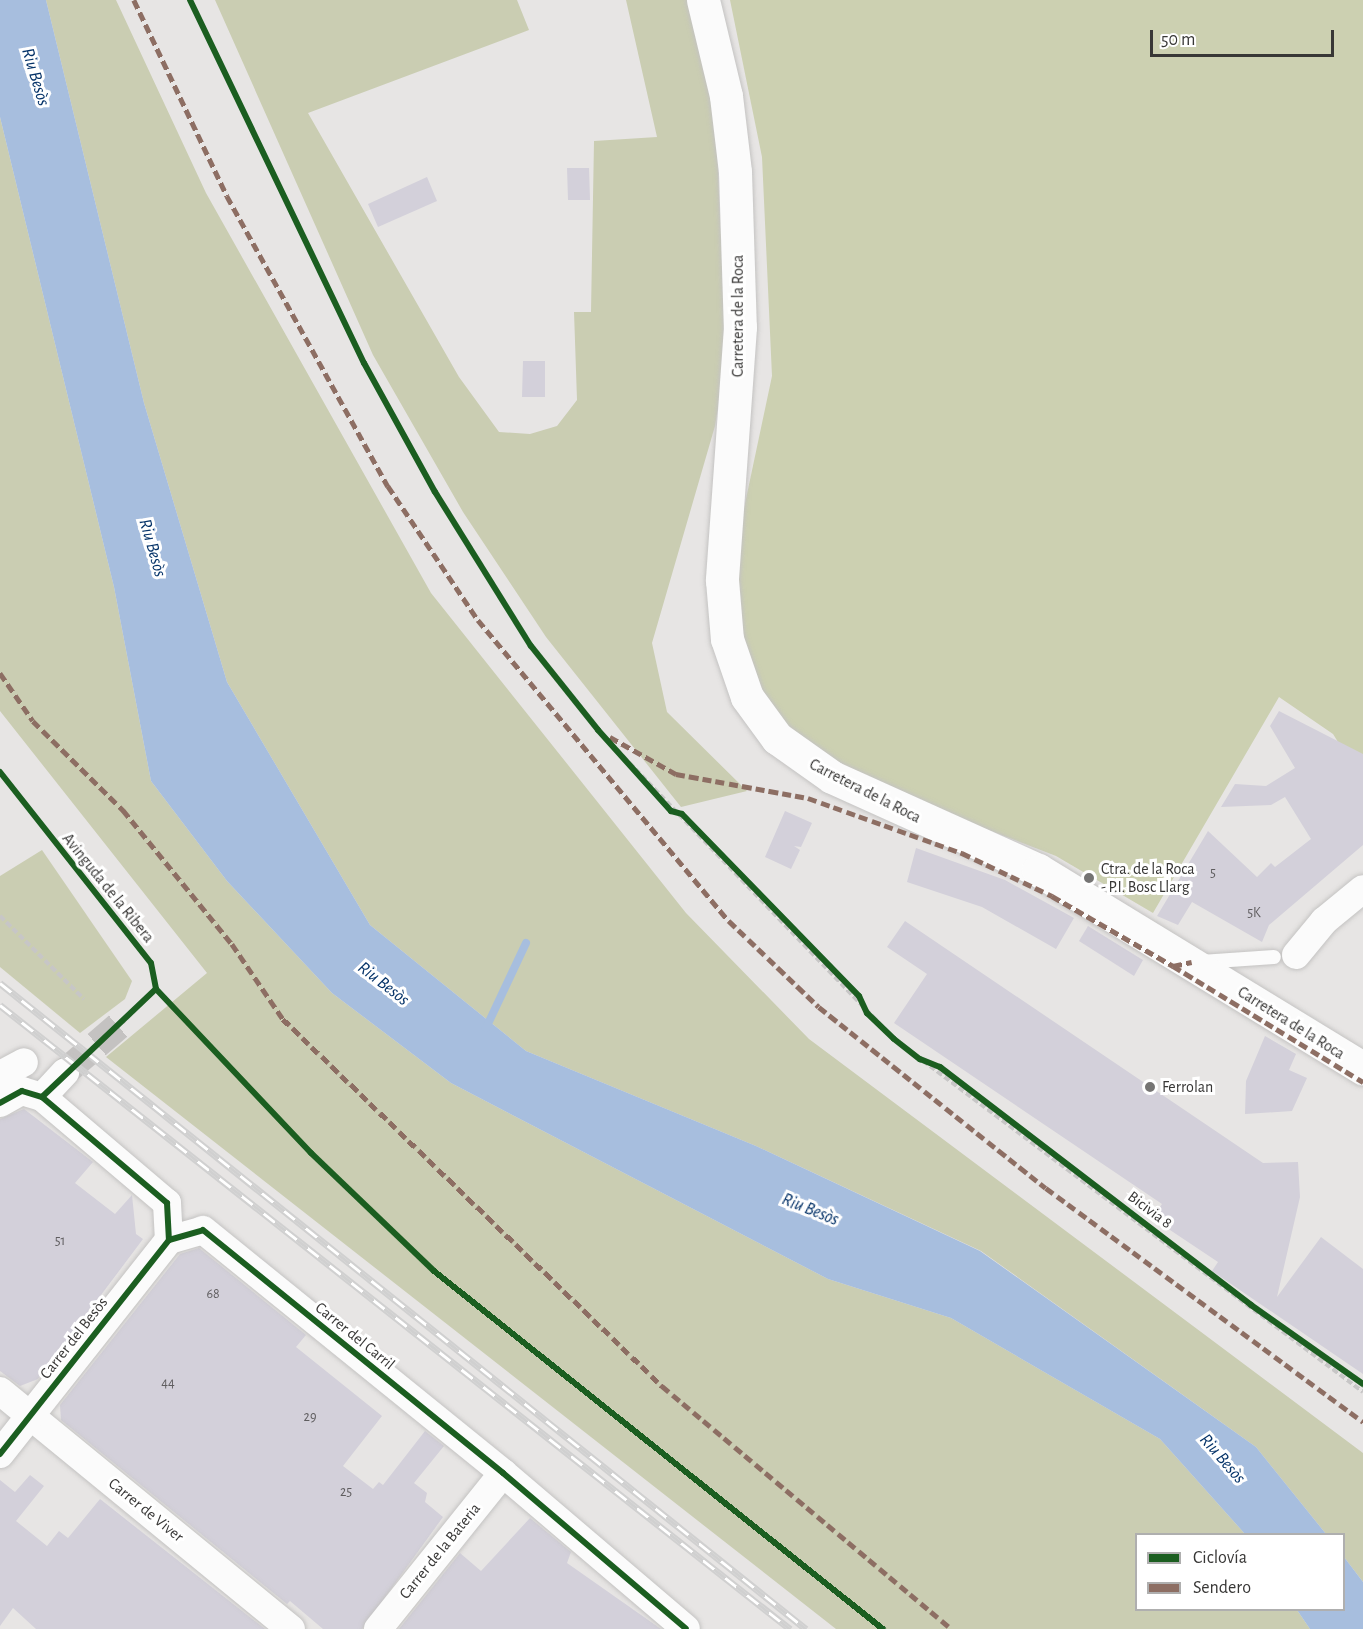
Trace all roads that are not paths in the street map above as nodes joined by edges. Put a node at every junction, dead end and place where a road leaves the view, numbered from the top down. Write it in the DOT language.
graph roads {
  1 [pos="703,0"];
  2 [pos="1363,889"];
  3 [pos="1285,956"];
  4 [pos="1192,962"];
  5 [pos="1363,1068"];
  6 [pos="65,1072"];
  7 [pos="17,1086"];
  8 [pos="169,1240"];
  9 [pos="0,1391"];
  10 [pos="30,1415"];
  11 [pos="0,1454"];
  12 [pos="503,1473"];
  13 [pos="291,1629"];
  14 [pos="378,1629"];
  15 [pos="686,1629"];
  1 -- 4 [label="street, Carretera de la Roca"];
  2 -- 3 [label="street"];
  3 -- 4 [label="lane"];
  4 -- 5 [label="street, Carretera de la Roca"];
  6 -- 7 [label="street"];
  7 -- 8 [label="street"];
  8 -- 10 [label="street, Carrer del Besòs"];
  8 -- 12 [label="street, Carrer del Carril"];
  9 -- 10 [label="street, Carrer de Viver"];
  10 -- 11 [label="street, Carrer del Besòs"];
  10 -- 13 [label="street, Carrer de Viver"];
  12 -- 14 [label="street, Carrer de la Bateria"];
  12 -- 15 [label="street, Carrer del Carril"];
}
